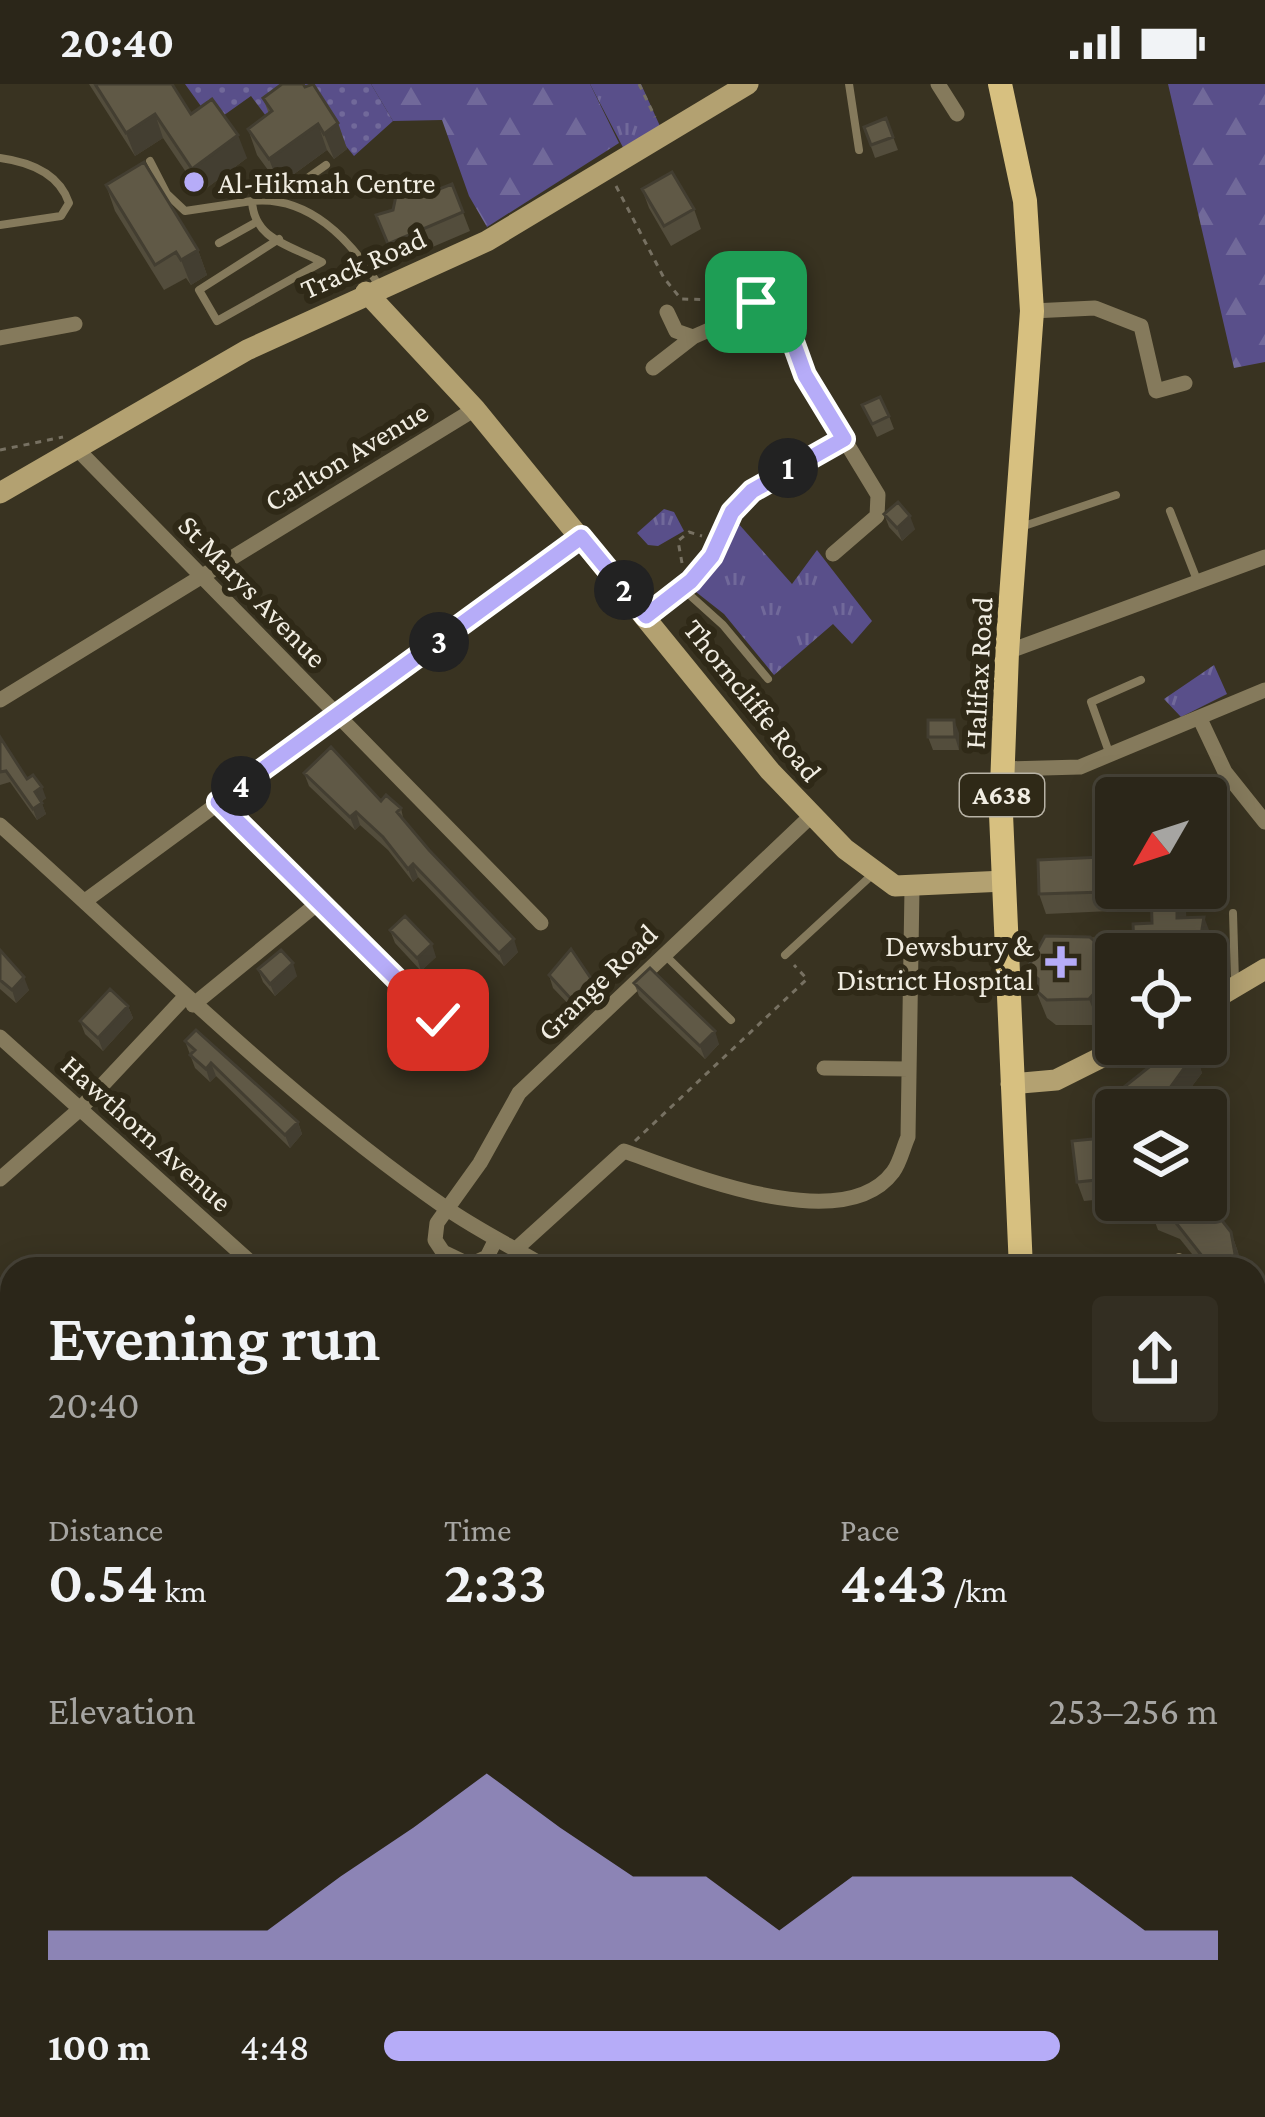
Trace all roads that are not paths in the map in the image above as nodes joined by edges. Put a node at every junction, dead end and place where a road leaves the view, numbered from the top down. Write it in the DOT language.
graph roads {
  1 [pos="748,84"];
  2 [pos="849,84"];
  3 [pos="938,84"];
  4 [pos="1000,84"];
  5 [pos="957,114"];
  6 [pos="859,150"];
  7 [pos="0,158"];
  8 [pos="151,160"];
  9 [pos="326,165"];
  10 [pos="278,199"];
  11 [pos="252,201"];
  12 [pos="253,224"];
  13 [pos="0,225"];
  14 [pos="279,239"];
  15 [pos="219,243"];
  16 [pos="373,289"];
  17 [pos="1032,310"];
  18 [pos="668,312"];
  19 [pos="75,324"];
  20 [pos="693,337"];
  21 [pos="0,338"];
  22 [pos="652,368"];
  23 [pos="1185,383"];
  24 [pos="475,409"];
  25 [pos="844,439"];
  26 [pos="78,450"];
  27 [pos="0,493"];
  28 [pos="1116,495"];
  29 [pos="1170,511"];
  30 [pos="1017,528"];
  31 [pos="581,537"];
  32 [pos="833,554"];
  33 [pos="1265,557"];
  34 [pos="200,576"];
  35 [pos="1197,581"];
  36 [pos="687,585"];
  37 [pos="646,616"];
  38 [pos="1007,652"];
  39 [pos="768,679"];
  40 [pos="1141,680"];
  41 [pos="1265,690"];
  42 [pos="0,700"];
  43 [pos="338,717"];
  44 [pos="1200,719"];
  45 [pos="1111,756"];
  46 [pos="1003,769"];
  47 [pos="218,802"];
  48 [pos="811,816"];
  49 [pos="1265,822"];
  50 [pos="0,824"];
  51 [pos="874,873"];
  52 [pos="1004,881"];
  53 [pos="912,888"];
  54 [pos="85,901"];
  55 [pos="318,904"];
  56 [pos="1233,913"];
  57 [pos="541,923"];
  58 [pos="1095,940"];
  59 [pos="1073,941"];
  60 [pos="665,955"];
  61 [pos="785,955"];
  62 [pos="1265,969"];
  63 [pos="1235,989"];
  64 [pos="1227,993"];
  65 [pos="189,1001"];
  66 [pos="438,1020"];
  67 [pos="731,1020"];
  68 [pos="0,1037"];
  69 [pos="1095,1060"];
  70 [pos="824,1068"];
  71 [pos="909,1069"];
  72 [pos="1011,1084"];
  73 [pos="80,1109"];
  74 [pos="0,1179"];
  75 [pos="447,1209"];
  76 [pos="496,1239"];
  77 [pos="516,1249"];
  78 [pos="244,1257"];
  79 [pos="453,1257"];
  80 [pos="487,1257"];
  81 [pos="529,1257"];
  82 [pos="1020,1257"];
  1 -- 16 [label="street, Track Road"];
  2 -- 6 [label="lane"];
  3 -- 5 [label="street"];
  4 -- 17 [label="main road, Halifax Road / A638"];
  7 -- 13 [label="lane"];
  8 -- 11 [label="lane"];
  9 -- 10 [label="lane"];
  10 -- 11 [label="lane"];
  10 -- 16 [label="lane"];
  11 -- 12 [label="lane"];
  12 -- 14 [label="lane"];
  12 -- 15 [label="lane"];
  14 -- 14 [label="lane"];
  16 -- 24 [label="street, Thorncliffe Road"];
  16 -- 26 [label="street, Track Road"];
  17 -- 23 [label="street"];
  17 -- 30 [label="main road, Halifax Road / A638"];
  18 -- 20 [label="street"];
  19 -- 21 [label="street"];
  20 -- 22 [label="street"];
  20 -- 25 [label="street"];
  24 -- 31 [label="street, Thorncliffe Road"];
  24 -- 34 [label="street, Carlton Avenue"];
  25 -- 32 [label="street"];
  25 -- 36 [label="street"];
  26 -- 27 [label="street, Track Road"];
  26 -- 34 [label="street, St Marys Avenue"];
  28 -- 30 [label="lane"];
  29 -- 35 [label="lane"];
  30 -- 38 [label="main road, Halifax Road / A638"];
  31 -- 37 [label="street, Thorncliffe Road"];
  31 -- 43 [label="street"];
  33 -- 35 [label="street"];
  34 -- 42 [label="street, Carlton Avenue"];
  34 -- 43 [label="street, St Marys Avenue"];
  35 -- 38 [label="street"];
  36 -- 37 [label="street"];
  36 -- 39 [label="lane"];
  37 -- 48 [label="street, Thorncliffe Road"];
  38 -- 46 [label="main road, Halifax Road / A638"];
  40 -- 45 [label="lane"];
  41 -- 44 [label="street"];
  43 -- 47 [label="street"];
  43 -- 57 [label="street, St Marys Avenue"];
  44 -- 45 [label="street"];
  44 -- 49 [label="street"];
  45 -- 46 [label="street"];
  46 -- 52 [label="main road, Halifax Road / A638"];
  47 -- 54 [label="street"];
  47 -- 55 [label="street"];
  48 -- 51 [label="street, Thorncliffe Road"];
  48 -- 60 [label="street, Grange Road"];
  50 -- 54 [label="street"];
  51 -- 53 [label="street, Thorncliffe Road"];
  51 -- 61 [label="lane"];
  52 -- 53 [label="street, Thorncliffe Road"];
  52 -- 72 [label="main road, Halifax Road / A638"];
  53 -- 71 [label="street"];
  54 -- 65 [label="street"];
  55 -- 65 [label="street"];
  55 -- 66 [label="street"];
  56 -- 63 [label="lane"];
  58 -- 59 [label="lane"];
  60 -- 67 [label="lane"];
  60 -- 75 [label="street, Grange Road"];
  62 -- 63 [label="street"];
  63 -- 64 [label="street"];
  65 -- 73 [label="street"];
  65 -- 75 [label="street"];
  68 -- 73 [label="street, Hawthorn Avenue"];
  69 -- 72 [label="street"];
  70 -- 71 [label="street"];
  71 -- 77 [label="street"];
  72 -- 82 [label="main road, Halifax Road / A638"];
  73 -- 74 [label="street"];
  73 -- 78 [label="street, Hawthorn Avenue"];
  75 -- 76 [label="street"];
  75 -- 79 [label="street"];
  76 -- 77 [label="street"];
  76 -- 80 [label="street"];
  77 -- 81 [label="street"];
}
